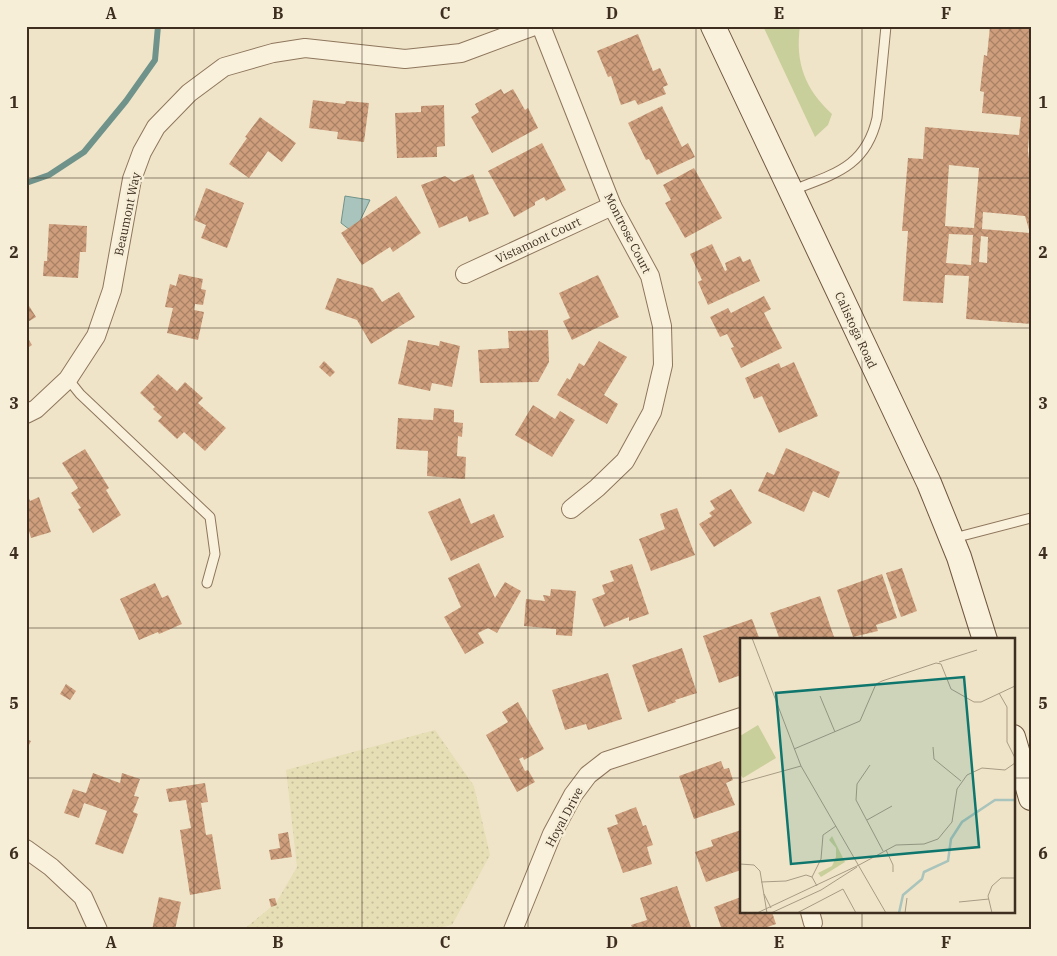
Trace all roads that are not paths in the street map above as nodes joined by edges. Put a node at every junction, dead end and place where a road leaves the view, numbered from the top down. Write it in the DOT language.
graph roads {
  1 [pos="541,26"];
  2 [pos="713,26"];
  3 [pos="886,26"];
  4 [pos="527,27"];
  5 [pos="790,191"];
  6 [pos="612,206"];
  7 [pos="465,274"];
  8 [pos="68,380"];
  9 [pos="26,414"];
  10 [pos="572,509"];
  11 [pos="1031,518"];
  12 [pos="952,538"];
  13 [pos="207,583"];
  14 [pos="980,638"];
  15 [pos="740,717"];
  16 [pos="1014,741"];
  17 [pos="1031,798"];
  18 [pos="26,849"];
  19 [pos="98,930"];
  20 [pos="514,930"];
  1 -- 6 [label="street, Montrose Court"];
  2 -- 5 [label="main road, Calistoga Road"];
  3 -- 5 [label="lane"];
  4 -- 8 [label="street, Beaumont Way"];
  5 -- 12 [label="main road, Calistoga Road"];
  6 -- 7 [label="street, Vistamont Court"];
  6 -- 10 [label="street, Montrose Court"];
  8 -- 9 [label="street, Beaumont Way"];
  8 -- 13 [label="lane"];
  11 -- 12 [label="lane"];
  12 -- 14 [label="main road, Calistoga Road"];
  15 -- 20 [label="street, Hoyal Drive"];
  16 -- 17 [label="main road"];
  18 -- 19 [label="street"];
}
